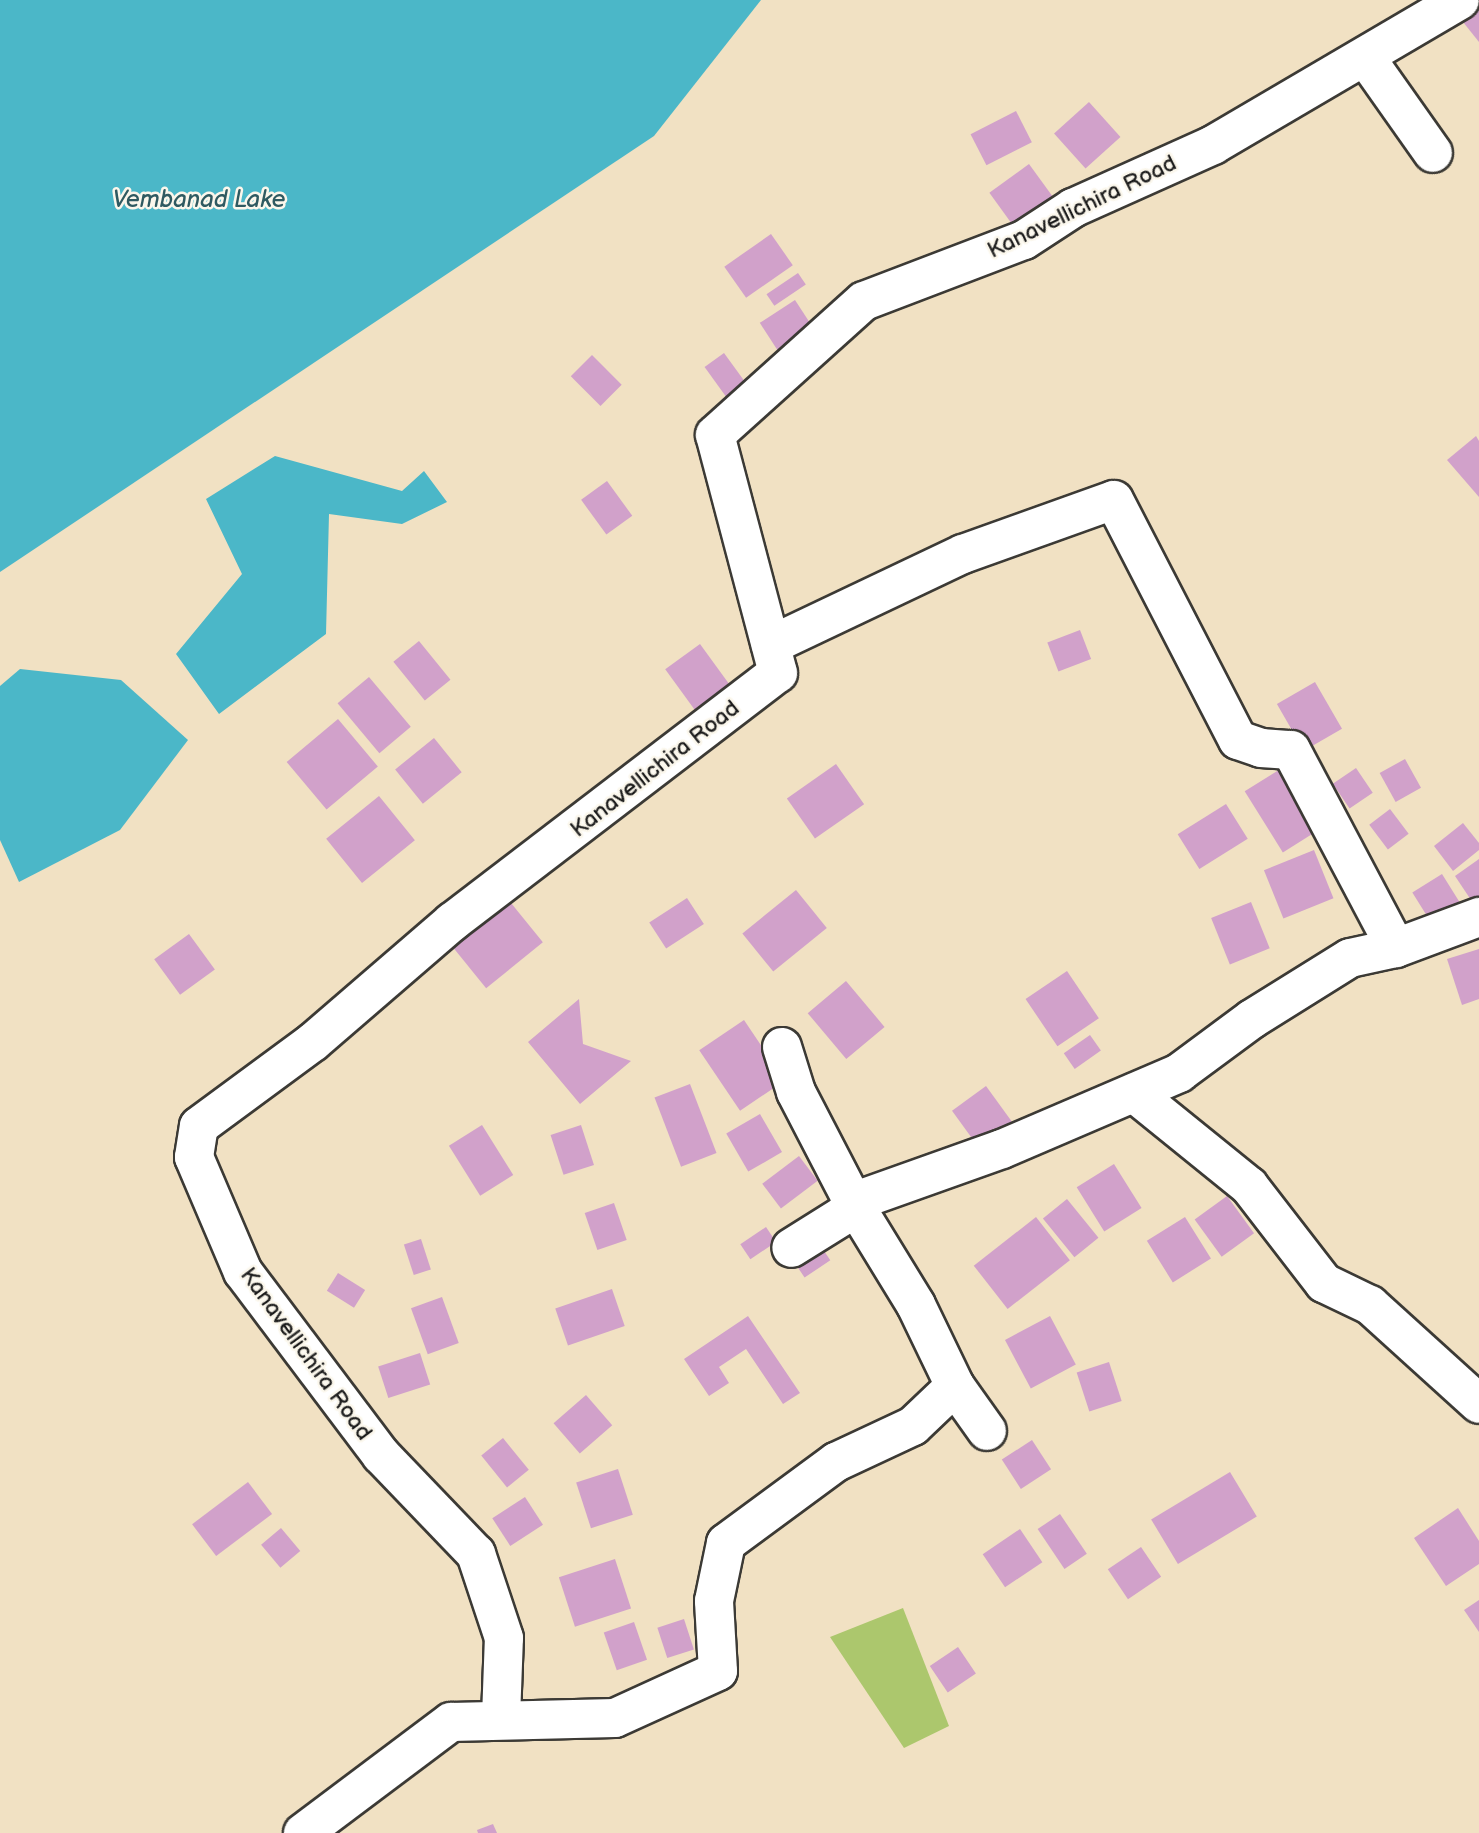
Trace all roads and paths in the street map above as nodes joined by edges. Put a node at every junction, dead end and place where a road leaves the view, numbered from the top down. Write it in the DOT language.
graph roads {
  1 [pos="1460,0"];
  2 [pos="1366,58"];
  3 [pos="1433,153"];
  4 [pos="771,645"];
  5 [pos="1479,917"];
  6 [pos="1396,948"];
  7 [pos="782,1047"];
  8 [pos="1133,1093"];
  9 [pos="853,1202"];
  10 [pos="791,1248"];
  11 [pos="955,1387"];
  12 [pos="1479,1405"];
  13 [pos="987,1431"];
  14 [pos="501,1718"];
  15 [pos="303,1833"];
  1 -- 2 [label="street, Kanavellichira Road"];
  2 -- 3 [label="street"];
  2 -- 4 [label="street, Kanavellichira Road"];
  4 -- 6 [label="street"];
  4 -- 14 [label="street, Kanavellichira Road"];
  5 -- 6 [label="street"];
  6 -- 8 [label="street"];
  7 -- 9 [label="street"];
  8 -- 9 [label="street"];
  8 -- 12 [label="street"];
  9 -- 10 [label="street"];
  9 -- 11 [label="street"];
  11 -- 13 [label="street"];
  11 -- 14 [label="street"];
  14 -- 15 [label="street"];
}
